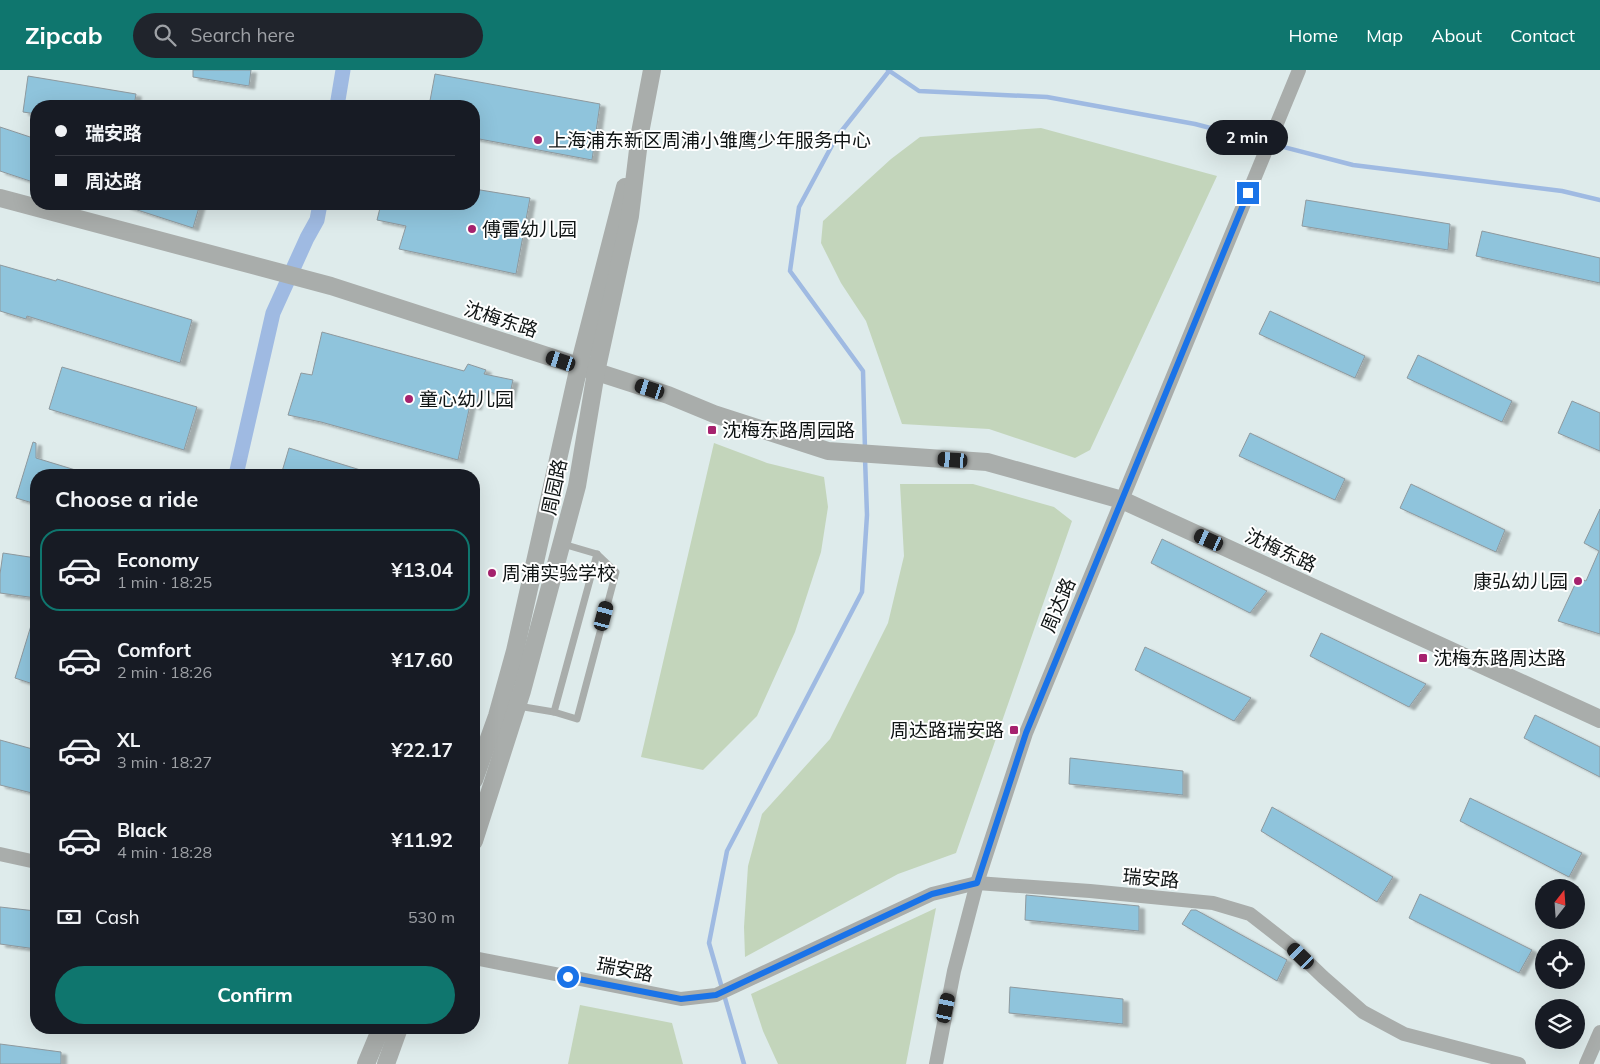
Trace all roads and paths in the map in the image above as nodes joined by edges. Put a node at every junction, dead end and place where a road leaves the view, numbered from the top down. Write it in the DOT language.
graph roads {
  1 [pos="652,70"];
  2 [pos="1299,70"];
  3 [pos="0,198"];
  4 [pos="30,206"];
  5 [pos="45,210"];
  6 [pos="587,369"];
  7 [pos="1122,500"];
  8 [pos="562,544"];
  9 [pos="597,554"];
  10 [pos="518,706"];
  11 [pos="554,712"];
  12 [pos="1600,719"];
  13 [pos="480,763"];
  14 [pos="480,823"];
  15 [pos="0,854"];
  16 [pos="30,861"];
  17 [pos="977,883"];
  18 [pos="480,959"];
  19 [pos="1600,1032"];
  20 [pos="378,1034"];
  21 [pos="398,1034"];
  22 [pos="366,1064"];
  23 [pos="386,1064"];
  24 [pos="936,1064"];
  25 [pos="1519,1064"];
  26 [pos="1586,1064"];
  1 -- 6 [label="street, 周园路"];
  2 -- 7 [label="street, 周达路"];
  3 -- 4 [label="street, 沈梅东路"];
  5 -- 6 [label="street, 沈梅东路"];
  6 -- 7 [label="street, 沈梅东路"];
  6 -- 8 [label="street, 周园路"];
  6 -- 13 [label="street, 周园路"];
  7 -- 12 [label="street, 沈梅东路"];
  7 -- 17 [label="street, 周达路"];
  8 -- 9 [label="lane"];
  8 -- 10 [label="street, 周园路"];
  9 -- 11 [label="lane"];
  9 -- 11 [label="lane"];
  10 -- 11 [label="lane"];
  10 -- 14 [label="street, 周园路"];
  15 -- 16 [label="street"];
  17 -- 18 [label="street, 瑞安路"];
  17 -- 24 [label="street, 周达路"];
  17 -- 25 [label="street, 瑞安路"];
  19 -- 26 [label="street"];
  20 -- 22 [label="street"];
  21 -- 23 [label="street"];
}
